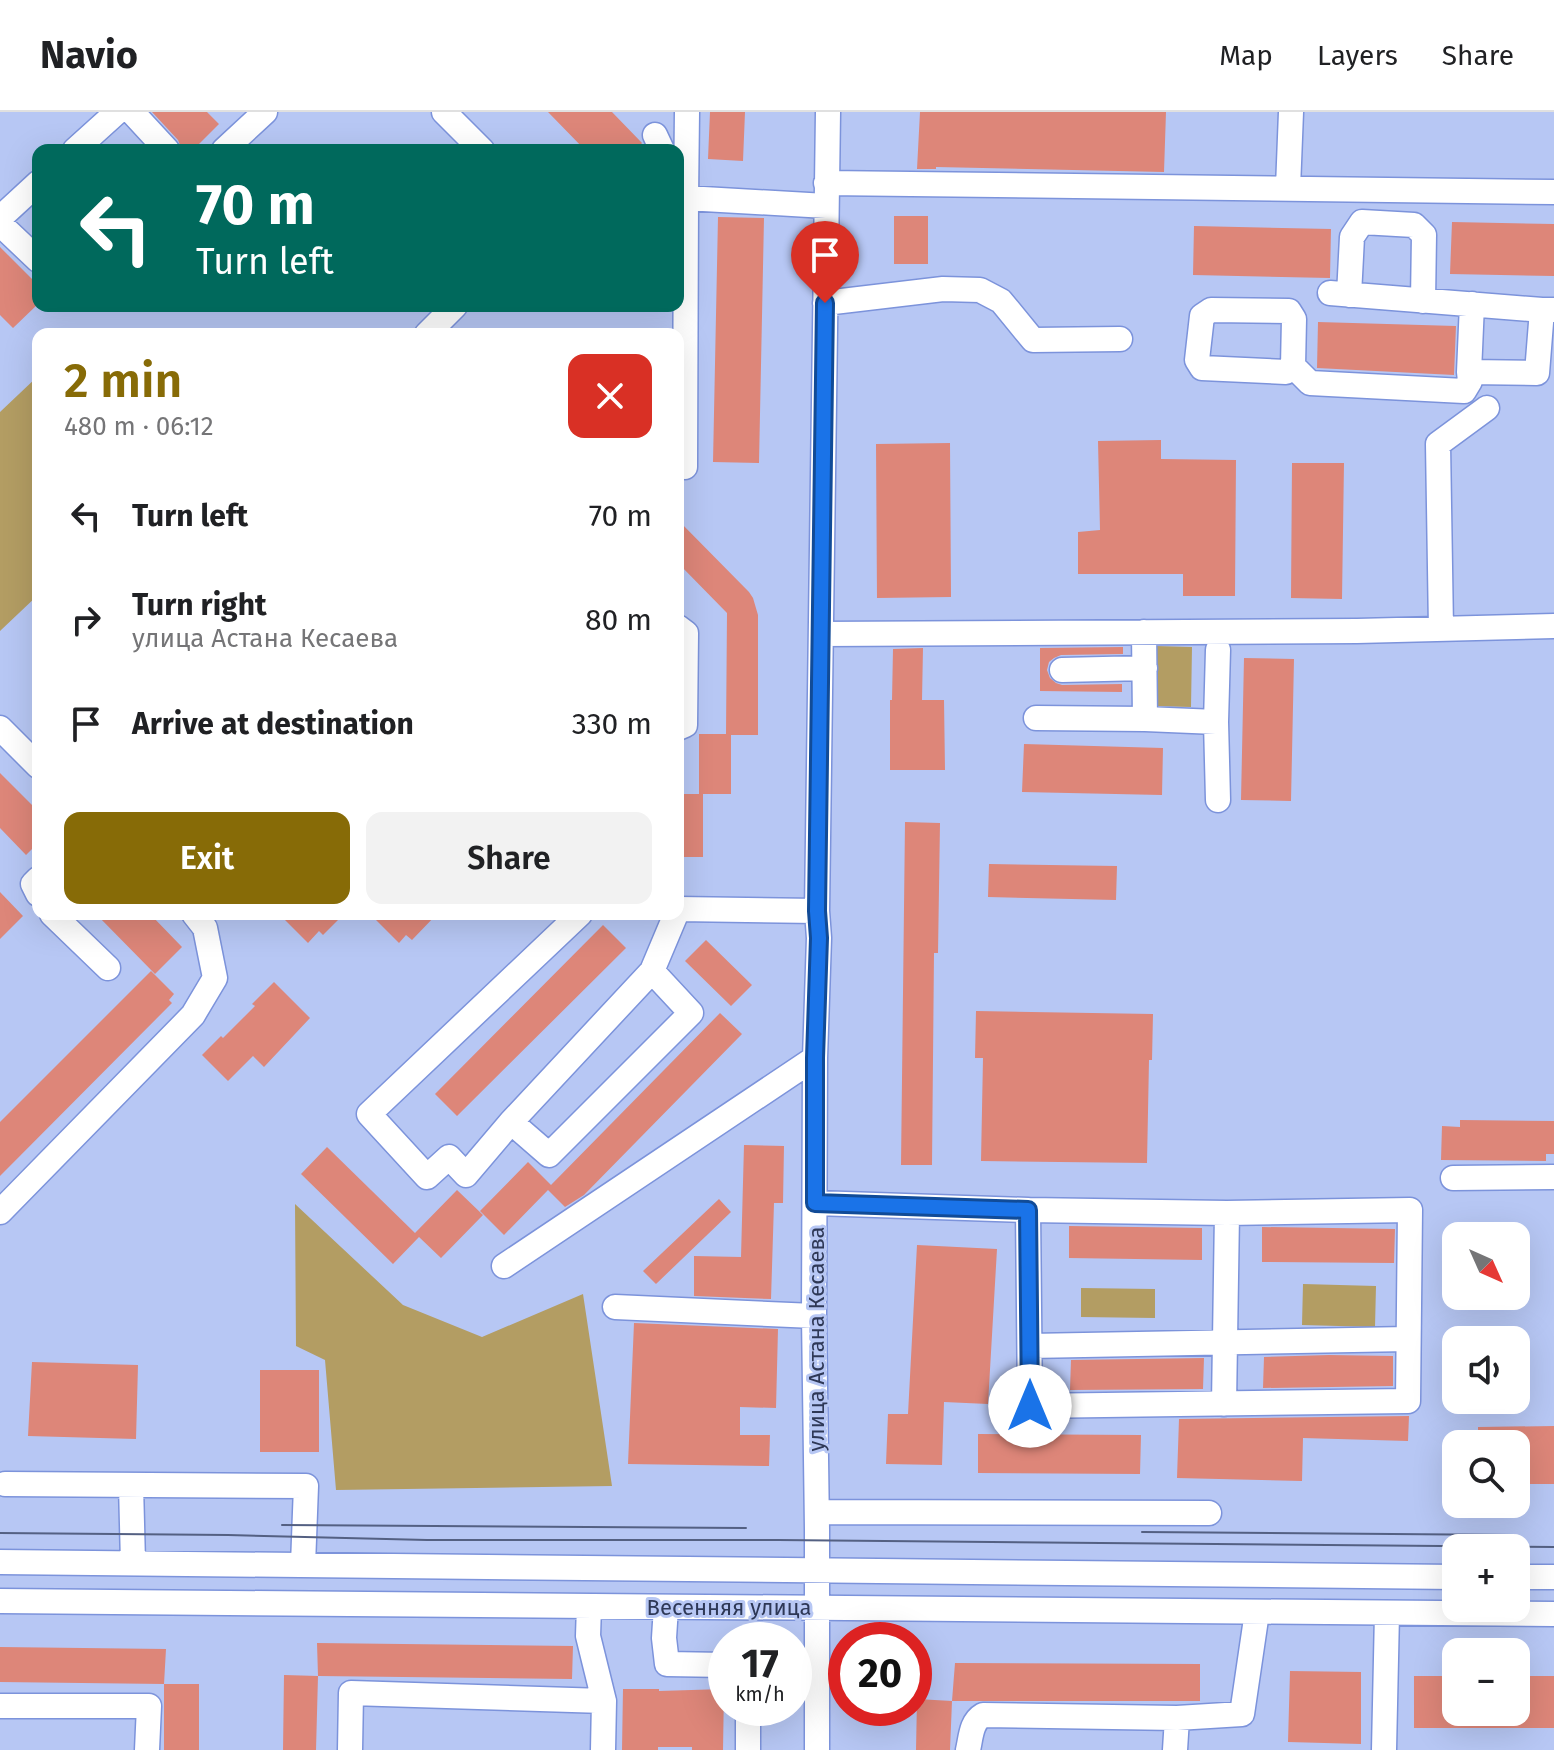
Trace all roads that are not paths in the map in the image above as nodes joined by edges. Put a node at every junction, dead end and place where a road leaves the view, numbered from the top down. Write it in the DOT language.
graph roads {
  1 [pos="117,112"];
  2 [pos="132,112"];
  3 [pos="265,112"];
  4 [pos="444,112"];
  5 [pos="687,112"];
  6 [pos="828,112"];
  7 [pos="1291,112"];
  8 [pos="82,144"];
  9 [pos="161,144"];
  10 [pos="230,144"];
  11 [pos="476,144"];
  12 [pos="684,154"];
  13 [pos="1288,188"];
  14 [pos="32,189"];
  15 [pos="1554,192"];
  16 [pos="826,194"];
  17 [pos="684,195"];
  18 [pos="0,221"];
  19 [pos="32,254"];
  20 [pos="1423,301"];
  21 [pos="825,303"];
  22 [pos="1472,304"];
  23 [pos="1548,310"];
  24 [pos="449,312"];
  25 [pos="433,328"];
  26 [pos="1120,339"];
  27 [pos="1293,366"];
  28 [pos="1469,372"];
  29 [pos="684,399"];
  30 [pos="1487,408"];
  31 [pos="685,467"];
  32 [pos="1554,626"];
  33 [pos="1441,629"];
  34 [pos="684,632"];
  35 [pos="1144,632"];
  36 [pos="821,634"];
  37 [pos="1218,650"];
  38 [pos="1145,668"];
  39 [pos="1062,670"];
  40 [pos="1036,718"];
  41 [pos="1145,719"];
  42 [pos="1216,722"];
  43 [pos="684,725"];
  44 [pos="0,728"];
  45 [pos="32,760"];
  46 [pos="1218,800"];
  47 [pos="684,911"];
  48 [pos="817,911"];
  49 [pos="58,920"];
  50 [pos="199,920"];
  51 [pos="574,920"];
  52 [pos="673,920"];
  53 [pos="108,968"];
  54 [pos="652,971"];
  55 [pos="815,1058"];
  56 [pos="511,1122"];
  57 [pos="1554,1177"];
  58 [pos="1453,1178"];
  59 [pos="815,1203"];
  60 [pos="1028,1210"];
  61 [pos="0,1212"];
  62 [pos="1227,1213"];
  63 [pos="504,1266"];
  64 [pos="615,1307"];
  65 [pos="814,1316"];
  66 [pos="1408,1339"];
  67 [pos="1224,1343"];
  68 [pos="1030,1346"];
  69 [pos="1224,1404"];
  70 [pos="5,1484"];
  71 [pos="131,1485"];
  72 [pos="817,1512"];
  73 [pos="1209,1513"];
  74 [pos="0,1562"];
  75 [pos="133,1563"];
  76 [pos="303,1565"];
  77 [pos="817,1571"];
  78 [pos="1442,1577"];
  79 [pos="1530,1577"];
  80 [pos="1554,1577"];
  81 [pos="0,1601"];
  82 [pos="589,1606"];
  83 [pos="666,1607"];
  84 [pos="817,1608"];
  85 [pos="1257,1612"];
  86 [pos="1387,1613"];
  87 [pos="1554,1614"];
  88 [pos="708,1665"];
  89 [pos="604,1701"];
  90 [pos="0,1706"];
  91 [pos="1177,1718"];
  92 [pos="748,1726"];
  93 [pos="147,1750"];
  94 [pos="350,1750"];
  95 [pos="603,1750"];
  96 [pos="748,1750"];
  97 [pos="817,1750"];
  98 [pos="968,1750"];
  99 [pos="1175,1750"];
  100 [pos="1384,1750"];
  1 -- 8 [label="street"];
  2 -- 9 [label="street"];
  3 -- 10 [label="street"];
  4 -- 11 [label="street"];
  5 -- 12 [label="street"];
  6 -- 16 [label="street, улица Астана Кесаева"];
  7 -- 13 [label="street"];
  13 -- 15 [label="street"];
  13 -- 16 [label="street"];
  14 -- 18 [label="street"];
  16 -- 17 [label="street"];
  16 -- 21 [label="street, улица Астана Кесаева"];
  18 -- 19 [label="street"];
  20 -- 20 [label="street"];
  20 -- 22 [label="street"];
  21 -- 26 [label="street"];
  21 -- 36 [label="street, улица Астана Кесаева"];
  22 -- 23 [label="street"];
  22 -- 28 [label="street"];
  23 -- 28 [label="street"];
  24 -- 25 [label="street"];
  27 -- 28 [label="street"];
  29 -- 31 [label="street"];
  30 -- 33 [label="street"];
  32 -- 33 [label="street"];
  33 -- 35 [label="street"];
  34 -- 43 [label="street"];
  35 -- 36 [label="street"];
  35 -- 38 [label="street"];
  36 -- 48 [label="street, улица Астана Кесаева"];
  37 -- 42 [label="street"];
  38 -- 39 [label="street"];
  38 -- 41 [label="street"];
  40 -- 41 [label="street"];
  41 -- 42 [label="street"];
  42 -- 46 [label="street"];
  44 -- 45 [label="street"];
  47 -- 48 [label="street"];
  48 -- 55 [label="street, улица Астана Кесаева"];
  49 -- 53 [label="street"];
  50 -- 61 [label="street"];
  51 -- 56 [label="street"];
  52 -- 54 [label="street"];
  54 -- 56 [label="street"];
  54 -- 56 [label="street"];
  55 -- 59 [label="street, улица Астана Кесаева"];
  55 -- 63 [label="street"];
  57 -- 58 [label="street"];
  59 -- 60 [label="street"];
  59 -- 65 [label="street, улица Астана Кесаева"];
  60 -- 62 [label="street"];
  60 -- 68 [label="street"];
  62 -- 66 [label="street"];
  62 -- 67 [label="street"];
  64 -- 65 [label="street"];
  65 -- 72 [label="street, улица Астана Кесаева"];
  66 -- 67 [label="street"];
  66 -- 69 [label="street"];
  67 -- 68 [label="street"];
  67 -- 69 [label="street"];
  68 -- 69 [label="street"];
  70 -- 71 [label="street"];
  71 -- 75 [label="street"];
  71 -- 76 [label="street"];
  72 -- 73 [label="street"];
  72 -- 77 [label="street, улица Астана Кесаева"];
  74 -- 75 [label="street, Весенняя улица"];
  75 -- 76 [label="street, Весенняя улица"];
  76 -- 77 [label="street, Весенняя улица"];
  77 -- 78 [label="street, Весенняя улица"];
  77 -- 84 [label="street, улица Астана Кесаева"];
  79 -- 80 [label="street"];
  81 -- 82 [label="street, Весенняя улица"];
  82 -- 83 [label="street, Весенняя улица"];
  82 -- 89 [label="street"];
  83 -- 84 [label="street, Весенняя улица"];
  83 -- 88 [label="street"];
  84 -- 85 [label="street, Весенняя улица"];
  84 -- 97 [label="street, улица Астана Кесаева"];
  85 -- 86 [label="street, Весенняя улица"];
  85 -- 91 [label="street"];
  86 -- 87 [label="street, Весенняя улица"];
  86 -- 100 [label="street"];
  89 -- 94 [label="street"];
  89 -- 95 [label="street"];
  90 -- 93 [label="street"];
  91 -- 98 [label="street"];
  91 -- 99 [label="street"];
  92 -- 96 [label="street"];
}
